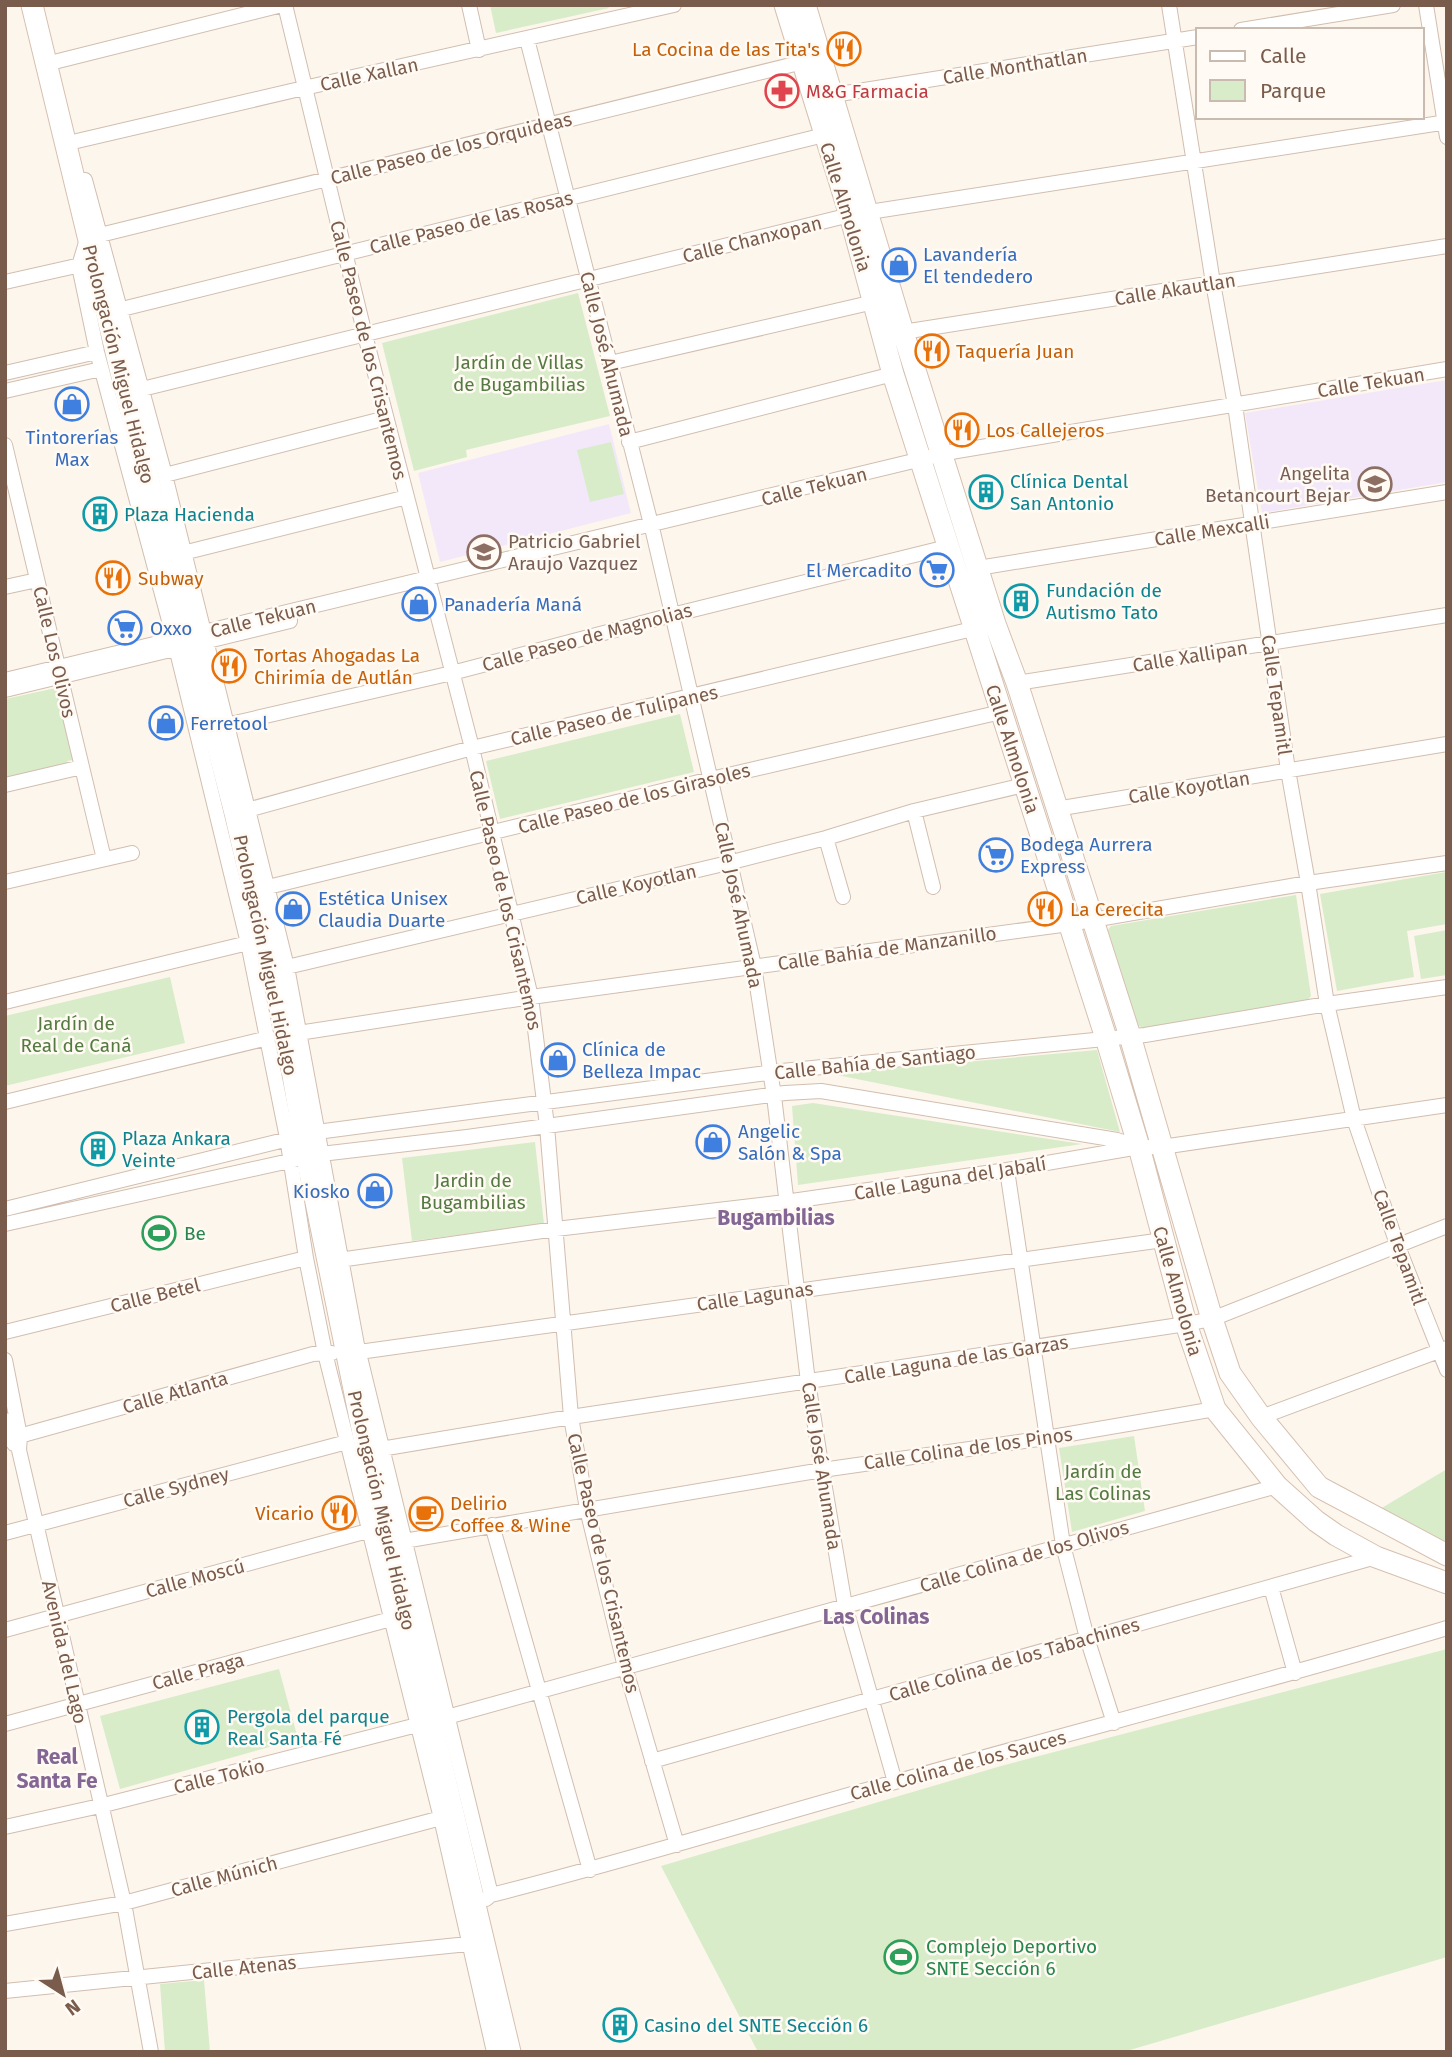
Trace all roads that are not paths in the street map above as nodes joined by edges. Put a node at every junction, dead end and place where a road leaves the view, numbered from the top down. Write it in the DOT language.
graph roads {
  1 [pos="32,5"];
  2 [pos="284,5"];
  3 [pos="469,5"];
  4 [pos="674,5"];
  5 [pos="785,5"];
  6 [pos="805,5"];
  7 [pos="1169,5"];
  8 [pos="1393,5"];
  9 [pos="1426,5"];
  10 [pos="1253,28"];
  11 [pos="1196,37"];
  12 [pos="527,39"];
  13 [pos="1175,40"];
  14 [pos="479,50"];
  15 [pos="803,62"];
  16 [pos="48,69"];
  17 [pos="304,88"];
  18 [pos="833,96"];
  19 [pos="548,125"];
  20 [pos="1446,127"];
  21 [pos="824,135"];
  22 [pos="69,143"];
  23 [pos="1195,160"];
  24 [pos="326,179"];
  25 [pos="568,199"];
  26 [pos="859,214"];
  27 [pos="93,236"];
  28 [pos="1447,246"];
  29 [pos="345,254"];
  30 [pos="86,264"];
  31 [pos="588,279"];
  32 [pos="5,282"];
  33 [pos="1213,283"];
  34 [pos="874,302"];
  35 [pos="118,310"];
  36 [pos="903,332"];
  37 [pos="365,335"];
  38 [pos="97,352"];
  39 [pos="610,363"];
  40 [pos="102,369"];
  41 [pos="1447,369"];
  42 [pos="5,373"];
  43 [pos="893,374"];
  44 [pos="5,391"];
  45 [pos="125,393"];
  46 [pos="1235,405"];
  47 [pos="387,418"];
  48 [pos="629,442"];
  49 [pos="5,445"];
  50 [pos="933,461"];
  51 [pos="165,475"];
  52 [pos="10,484"];
  53 [pos="1447,492"];
  54 [pos="407,497"];
  55 [pos="1252,524"];
  56 [pos="652,529"];
  57 [pos="947,547"];
  58 [pos="183,553"];
  59 [pos="978,568"];
  60 [pos="37,580"];
  61 [pos="430,581"];
  62 [pos="5,587"];
  63 [pos="672,615"];
  64 [pos="1447,615"];
  65 [pos="985,626"];
  66 [pos="190,641"];
  67 [pos="1270,643"];
  68 [pos="59,672"];
  69 [pos="452,673"];
  70 [pos="5,680"];
  71 [pos="1017,684"];
  72 [pos="5,690"];
  73 [pos="692,697"];
  74 [pos="1001,712"];
  75 [pos="226,724"];
  76 [pos="1447,744"];
  77 [pos="472,748"];
  78 [pos="82,767"];
  79 [pos="1288,770"];
  80 [pos="711,779"];
  81 [pos="5,785"];
  82 [pos="1024,785"];
  83 [pos="1056,809"];
  84 [pos="242,811"];
  85 [pos="914,811"];
  86 [pos="491,834"];
  87 [pos="826,838"];
  88 [pos="132,853"];
  89 [pos="104,859"];
  90 [pos="732,862"];
  91 [pos="1447,863"];
  92 [pos="5,882"];
  93 [pos="1308,883"];
  94 [pos="268,887"];
  95 [pos="933,887"];
  96 [pos="843,897"];
  97 [pos="511,914"];
  98 [pos="1091,920"];
  99 [pos="1069,924"];
  100 [pos="248,943"];
  101 [pos="754,966"];
  102 [pos="287,967"];
  103 [pos="1447,986"];
  104 [pos="531,997"];
  105 [pos="5,1002"];
  106 [pos="1326,1004"];
  107 [pos="284,1035"];
  108 [pos="1130,1036"];
  109 [pos="1106,1038"];
  110 [pos="770,1073"];
  111 [pos="774,1096"];
  112 [pos="5,1102"];
  113 [pos="544,1102"];
  114 [pos="1447,1105"];
  115 [pos="1354,1119"];
  116 [pos="547,1126"];
  117 [pos="302,1135"];
  118 [pos="1139,1147"];
  119 [pos="1162,1147"];
  120 [pos="306,1158"];
  121 [pos="1007,1170"];
  122 [pos="785,1202"];
  123 [pos="5,1209"];
  124 [pos="5,1224"];
  125 [pos="1447,1226"];
  126 [pos="555,1230"];
  127 [pos="1164,1240"];
  128 [pos="1397,1244"];
  129 [pos="306,1258"];
  130 [pos="1020,1260"];
  131 [pos="334,1261"];
  132 [pos="797,1290"];
  133 [pos="1212,1319"];
  134 [pos="564,1323"];
  135 [pos="1186,1324"];
  136 [pos="5,1332"];
  137 [pos="1032,1348"];
  138 [pos="1443,1349"];
  139 [pos="343,1353"];
  140 [pos="5,1360"];
  141 [pos="1447,1370"];
  142 [pos="808,1382"];
  143 [pos="1215,1409"];
  144 [pos="571,1417"];
  145 [pos="1261,1417"];
  146 [pos="5,1420"];
  147 [pos="1046,1438"];
  148 [pos="13,1441"];
  149 [pos="347,1442"];
  150 [pos="375,1450"];
  151 [pos="821,1470"];
  152 [pos="1277,1486"];
  153 [pos="587,1510"];
  154 [pos="35,1525"];
  155 [pos="492,1525"];
  156 [pos="5,1533"];
  157 [pos="387,1535"];
  158 [pos="1063,1545"];
  159 [pos="1447,1555"];
  160 [pos="1376,1557"];
  161 [pos="1447,1583"];
  162 [pos="1271,1587"];
  163 [pos="845,1606"];
  164 [pos="56,1616"];
  165 [pos="391,1619"];
  166 [pos="1447,1628"];
  167 [pos="5,1630"];
  168 [pos="1087,1638"];
  169 [pos="625,1667"];
  170 [pos="1296,1673"];
  171 [pos="539,1691"];
  172 [pos="870,1700"];
  173 [pos="78,1704"];
  174 [pos="432,1721"];
  175 [pos="1114,1723"];
  176 [pos="5,1724"];
  177 [pos="652,1761"];
  178 [pos="895,1782"];
  179 [pos="100,1806"];
  180 [pos="441,1818"];
  181 [pos="5,1827"];
  182 [pos="677,1845"];
  183 [pos="590,1870"];
  184 [pos="491,1895"];
  185 [pos="124,1903"];
  186 [pos="475,1910"];
  187 [pos="5,1924"];
  188 [pos="476,1943"];
  189 [pos="138,1977"];
  190 [pos="5,1990"];
  191 [pos="151,2052"];
  192 [pos="494,2052"];
  193 [pos="510,2052"];
  1 -- 16 [label="street, Prolongación Miguel Hidalgo"];
  2 -- 16 [label="street"];
  2 -- 17 [label="street, Calle Paseo de los Crisantemos"];
  3 -- 14 [label="street"];
  4 -- 12 [label="street, Calle Xallan"];
  5 -- 15 [label="street, Calle Almolonia"];
  6 -- 18 [label="street, Calle Almolonia"];
  7 -- 13 [label="street, Calle Tepamitl"];
  8 -- 10 [label="street"];
  9 -- 20 [label="street"];
  11 -- 13 [label="street, Calle Monthatlan"];
  12 -- 14 [label="street, Calle Xallan"];
  12 -- 19 [label="street, Calle José Ahumada"];
  13 -- 18 [label="street, Calle Monthatlan"];
  13 -- 23 [label="street, Calle Tepamitl"];
  14 -- 17 [label="street, Calle Xallan"];
  15 -- 19 [label="street, Calle Paseo de los Orquideas"];
  15 -- 21 [label="street, Calle Almolonia"];
  16 -- 22 [label="street, Prolongación Miguel Hidalgo"];
  17 -- 22 [label="street, Calle Xallan"];
  17 -- 24 [label="street, Calle Paseo de los Crisantemos"];
  18 -- 26 [label="street, Calle Almolonia"];
  19 -- 24 [label="street, Calle Paseo de los Orquideas"];
  19 -- 25 [label="street, Calle José Ahumada"];
  20 -- 23 [label="street, Calle Chanxopan"];
  21 -- 25 [label="street, Calle Paseo de las Rosas"];
  21 -- 26 [label="street, Calle Almolonia"];
  22 -- 27 [label="street, Prolongación Miguel Hidalgo"];
  23 -- 26 [label="street, Calle Chanxopan"];
  23 -- 33 [label="street, Calle Tepamitl"];
  24 -- 27 [label="street, Calle Paseo de los Orquideas"];
  24 -- 29 [label="street, Calle Paseo de los Crisantemos"];
  25 -- 29 [label="street, Calle Paseo de las Rosas"];
  25 -- 31 [label="street, Calle José Ahumada"];
  26 -- 31 [label="street, Calle Chanxopan"];
  26 -- 34 [label="street, Calle Almolonia"];
  26 -- 36 [label="street, Calle Almolonia"];
  27 -- 30 [label="street, Prolongación Miguel Hidalgo"];
  27 -- 35 [label="street"];
  28 -- 33 [label="street, Calle Akautlan"];
  29 -- 35 [label="street, Calle Paseo de las Rosas"];
  29 -- 37 [label="street, Calle Paseo de los Crisantemos"];
  30 -- 32 [label="street"];
  30 -- 38 [label="street"];
  30 -- 45 [label="street, Prolongación Miguel Hidalgo"];
  31 -- 37 [label="street, Calle Chanxopan"];
  31 -- 39 [label="street, Calle José Ahumada"];
  33 -- 36 [label="street, Calle Akautlan"];
  33 -- 46 [label="street, Calle Tepamitl"];
  34 -- 39 [label="street"];
  34 -- 43 [label="street, Calle Almolonia"];
  35 -- 45 [label="street"];
  36 -- 50 [label="street, Calle Almolonia"];
  37 -- 45 [label="street, Calle Chanxopan"];
  37 -- 47 [label="street, Calle Paseo de los Crisantemos"];
  38 -- 40 [label="street"];
  38 -- 42 [label="street"];
  39 -- 48 [label="street, Calle José Ahumada"];
  40 -- 44 [label="street"];
  40 -- 45 [label="street"];
  41 -- 46 [label="street, Calle Tekuan"];
  43 -- 48 [label="street"];
  43 -- 50 [label="street, Calle Almolonia"];
  45 -- 51 [label="street"];
  45 -- 66 [label="street, Prolongación Miguel Hidalgo"];
  46 -- 50 [label="street, Calle Tekuan"];
  46 -- 55 [label="street, Calle Tepamitl"];
  47 -- 51 [label="street"];
  47 -- 54 [label="street, Calle Paseo de los Crisantemos"];
  48 -- 56 [label="street, Calle José Ahumada"];
  49 -- 52 [label="street, Calle Los Olivos"];
  50 -- 56 [label="street, Calle Tekuan"];
  50 -- 57 [label="street, Calle Almolonia"];
  50 -- 59 [label="street, Calle Almolonia"];
  51 -- 58 [label="street"];
  52 -- 60 [label="street, Calle Los Olivos"];
  53 -- 55 [label="street, Calle Mexcalli"];
  54 -- 58 [label="street"];
  54 -- 61 [label="street, Calle Paseo de los Crisantemos"];
  55 -- 59 [label="street, Calle Mexcalli"];
  55 -- 67 [label="street, Calle Tepamitl"];
  56 -- 61 [label="street, Calle Tekuan"];
  56 -- 63 [label="street, Calle José Ahumada"];
  57 -- 63 [label="street, Calle Paseo de Magnolias"];
  57 -- 65 [label="street, Calle Almolonia"];
  58 -- 66 [label="street"];
  59 -- 65 [label="street, Calle Almolonia"];
  60 -- 62 [label="street"];
  60 -- 68 [label="street, Calle Los Olivos"];
  61 -- 66 [label="street, Calle Tekuan"];
  61 -- 69 [label="street, Calle Paseo de los Crisantemos"];
  63 -- 69 [label="street, Calle Paseo de Magnolias"];
  63 -- 73 [label="street, Calle José Ahumada"];
  64 -- 67 [label="street, Calle Xallipan"];
  65 -- 71 [label="street, Calle Almolonia"];
  65 -- 73 [label="street, Calle Paseo de Tulipanes"];
  65 -- 74 [label="street, Calle Almolonia"];
  66 -- 68 [label="street, Calle Tekuan"];
  66 -- 75 [label="street"];
  66 -- 84 [label="street, Prolongación Miguel Hidalgo"];
  66 -- 100 [label="street"];
  67 -- 71 [label="street, Calle Xallipan"];
  67 -- 79 [label="street, Calle Tepamitl"];
  68 -- 70 [label="street"];
  68 -- 72 [label="street"];
  68 -- 78 [label="street, Calle Los Olivos"];
  69 -- 75 [label="street, Calle Paseo de Magnolias"];
  69 -- 77 [label="street, Calle Paseo de los Crisantemos"];
  71 -- 83 [label="street, Calle Almolonia"];
  73 -- 77 [label="street, Calle Paseo de Tulipanes"];
  73 -- 80 [label="street, Calle José Ahumada"];
  74 -- 80 [label="street, Calle Paseo de los Girasoles"];
  74 -- 82 [label="street, Calle Almolonia"];
  75 -- 84 [label="street"];
  76 -- 79 [label="street, Calle Koyotlan"];
  77 -- 84 [label="street, Calle Paseo de Tulipanes"];
  77 -- 86 [label="street, Calle Paseo de los Crisantemos"];
  78 -- 81 [label="street"];
  78 -- 89 [label="street, Calle Los Olivos"];
  79 -- 83 [label="street, Calle Koyotlan"];
  79 -- 93 [label="street, Calle Tepamitl"];
  80 -- 86 [label="street, Calle Paseo de los Girasoles"];
  80 -- 90 [label="street, Calle José Ahumada"];
  82 -- 85 [label="street, Calle Koyotlan"];
  82 -- 99 [label="street, Calle Almolonia"];
  83 -- 98 [label="street, Calle Almolonia"];
  84 -- 94 [label="street"];
  84 -- 107 [label="street, Prolongación Miguel Hidalgo"];
  85 -- 87 [label="street, Calle Koyotlan"];
  85 -- 95 [label="street"];
  86 -- 94 [label="street, Calle Paseo de los Girasoles"];
  86 -- 97 [label="street, Calle Paseo de los Crisantemos"];
  87 -- 90 [label="street, Calle Koyotlan"];
  87 -- 96 [label="street"];
  88 -- 89 [label="street"];
  89 -- 92 [label="street"];
  90 -- 97 [label="street, Calle Koyotlan"];
  90 -- 101 [label="street, Calle José Ahumada"];
  91 -- 93 [label="street, Calle Bahía de Manzanillo"];
  93 -- 98 [label="street, Calle Bahía de Manzanillo"];
  93 -- 106 [label="street, Calle Tepamitl"];
  94 -- 102 [label="street"];
  97 -- 102 [label="street, Calle Koyotlan"];
  97 -- 104 [label="street, Calle Paseo de los Crisantemos"];
  98 -- 99 [label="street, Calle Bahía de Manzanillo"];
  98 -- 108 [label="street, Calle Almolonia"];
  99 -- 101 [label="street, Calle Bahía de Manzanillo"];
  99 -- 109 [label="street, Calle Almolonia"];
  100 -- 105 [label="street"];
  100 -- 107 [label="street"];
  101 -- 104 [label="street, Calle Bahía de Manzanillo"];
  101 -- 110 [label="street, Calle José Ahumada"];
  102 -- 107 [label="street"];
  103 -- 106 [label="street, Calle Bahía de Santiago"];
  104 -- 107 [label="street, Calle Bahía de Manzanillo"];
  104 -- 113 [label="street, Calle Paseo de los Crisantemos"];
  106 -- 108 [label="street, Calle Bahía de Santiago"];
  106 -- 115 [label="street, Calle Tepamitl"];
  107 -- 112 [label="street, Calle Bahía de Manzanillo"];
  107 -- 117 [label="street, Prolongación Miguel Hidalgo"];
  108 -- 109 [label="street, Calle Bahía de Santiago"];
  108 -- 119 [label="street, Calle Almolonia"];
  109 -- 110 [label="street, Calle Bahía de Santiago"];
  109 -- 118 [label="street, Calle Almolonia"];
  110 -- 111 [label="street, Calle José Ahumada"];
  110 -- 113 [label="street, Calle Bahía de Santiago"];
  111 -- 116 [label="street, Calle Bahía de Santiago"];
  111 -- 118 [label="street, Calle Bahía de Santiago"];
  111 -- 122 [label="street, Calle José Ahumada"];
  113 -- 116 [label="street, Calle Paseo de los Crisantemos"];
  113 -- 117 [label="street, Calle Bahía de Santiago"];
  114 -- 115 [label="street, Calle Laguna del Jabalí"];
  115 -- 119 [label="street, Calle Laguna del Jabalí"];
  115 -- 128 [label="street, Calle Tepamitl"];
  116 -- 120 [label="street, Calle Bahía de Santiago"];
  116 -- 126 [label="street, Calle Paseo de los Crisantemos"];
  117 -- 120 [label="street, Prolongación Miguel Hidalgo"];
  117 -- 123 [label="street, Calle Bahía de Santiago"];
  118 -- 119 [label="street, Calle Laguna del Jabalí"];
  118 -- 121 [label="street, Calle Laguna del Jabalí"];
  118 -- 127 [label="street, Calle Almolonia"];
  119 -- 133 [label="street, Calle Almolonia"];
  120 -- 124 [label="street, Calle Bahía de Santiago"];
  120 -- 129 [label="street"];
  120 -- 131 [label="street, Prolongación Miguel Hidalgo"];
  121 -- 122 [label="street, Calle Laguna del Jabalí"];
  121 -- 130 [label="street"];
  122 -- 126 [label="street, Calle Laguna del Jabalí"];
  122 -- 132 [label="street, Calle José Ahumada"];
  125 -- 128 [label="street, Calle Laguna de las Garzas"];
  126 -- 131 [label="street, Calle Laguna del Jabalí"];
  126 -- 134 [label="street, Calle Paseo de los Crisantemos"];
  127 -- 130 [label="street, Calle Lagunas"];
  127 -- 135 [label="street, Calle Almolonia"];
  128 -- 133 [label="street, Calle Laguna de las Garzas"];
  128 -- 138 [label="street, Calle Tepamitl"];
  129 -- 136 [label="street, Calle Betel"];
  129 -- 139 [label="street"];
  130 -- 132 [label="street, Calle Lagunas"];
  130 -- 137 [label="street"];
  131 -- 139 [label="street, Prolongación Miguel Hidalgo"];
  132 -- 134 [label="street, Calle Lagunas"];
  132 -- 142 [label="street, Calle José Ahumada"];
  133 -- 135 [label="street, Calle Laguna de las Garzas"];
  133 -- 145 [label="street, Calle Almolonia"];
  134 -- 139 [label="street, Calle Lagunas"];
  134 -- 144 [label="street, Calle Paseo de los Crisantemos"];
  135 -- 137 [label="street, Calle Laguna de las Garzas"];
  135 -- 143 [label="street, Calle Almolonia"];
  137 -- 142 [label="street, Calle Laguna de las Garzas"];
  137 -- 147 [label="street"];
  138 -- 141 [label="street, Calle Tepamitl"];
  138 -- 145 [label="street"];
  139 -- 148 [label="street, Calle Atlanta"];
  139 -- 149 [label="street"];
  139 -- 150 [label="street, Prolongación Miguel Hidalgo"];
  140 -- 148 [label="street, Avenida del Lago"];
  142 -- 144 [label="street, Calle Laguna de las Garzas"];
  142 -- 151 [label="street, Calle José Ahumada"];
  143 -- 147 [label="street, Calle Colina de los Pinos"];
  143 -- 152 [label="street, Calle Almolonia"];
  144 -- 150 [label="street, Calle Laguna de las Garzas"];
  144 -- 153 [label="street, Calle Paseo de los Crisantemos"];
  145 -- 159 [label="street, Calle Almolonia"];
  146 -- 148 [label="street, Avenida del Lago"];
  147 -- 151 [label="street, Calle Colina de los Pinos"];
  147 -- 158 [label="street"];
  148 -- 154 [label="street, Avenida del Lago"];
  149 -- 154 [label="street, Calle Sydney"];
  149 -- 157 [label="street"];
  150 -- 157 [label="street, Prolongación Miguel Hidalgo"];
  151 -- 153 [label="street, Calle Colina de los Pinos"];
  151 -- 163 [label="street, Calle José Ahumada"];
  152 -- 158 [label="street, Calle Colina de los Olivos"];
  152 -- 160 [label="street, Calle Almolonia"];
  153 -- 155 [label="street, Calle Colina de los Pinos"];
  153 -- 169 [label="street, Calle Paseo de los Crisantemos"];
  154 -- 156 [label="street, Calle Sydney"];
  154 -- 164 [label="street, Avenida del Lago"];
  155 -- 157 [label="street, Calle Colina de los Pinos"];
  155 -- 171 [label="street"];
  157 -- 164 [label="street, Calle Moscú"];
  157 -- 165 [label="street"];
  157 -- 174 [label="street, Prolongación Miguel Hidalgo"];
  158 -- 163 [label="street, Calle Colina de los Olivos"];
  158 -- 168 [label="street"];
  160 -- 161 [label="street, Calle Almolonia"];
  160 -- 162 [label="street, Calle Colina de los Tabachines"];
  162 -- 168 [label="street, Calle Colina de los Tabachines"];
  162 -- 170 [label="street"];
  163 -- 169 [label="street, Calle Colina de los Olivos"];
  163 -- 172 [label="street, Calle José Ahumada"];
  164 -- 167 [label="street, Calle Moscú"];
  164 -- 173 [label="street, Avenida del Lago"];
  165 -- 173 [label="street, Calle Praga"];
  165 -- 174 [label="street"];
  166 -- 170 [label="street, Calle Colina de los Sauces"];
  168 -- 172 [label="street, Calle Colina de los Tabachines"];
  168 -- 175 [label="street"];
  169 -- 171 [label="street, Calle Colina de los Olivos"];
  169 -- 177 [label="street, Calle Paseo de los Crisantemos"];
  170 -- 175 [label="street, Calle Colina de los Sauces"];
  171 -- 174 [label="street, Calle Colina de los Olivos"];
  171 -- 183 [label="street"];
  172 -- 177 [label="street, Calle Colina de los Tabachines"];
  172 -- 178 [label="street, Calle José Ahumada"];
  173 -- 176 [label="street, Calle Praga"];
  173 -- 179 [label="street, Avenida del Lago"];
  174 -- 179 [label="street, Calle Tokio"];
  174 -- 180 [label="street"];
  174 -- 184 [label="street"];
  174 -- 186 [label="street, Prolongación Miguel Hidalgo"];
  175 -- 178 [label="street, Calle Colina de los Sauces"];
  177 -- 182 [label="street, Calle Paseo de los Crisantemos"];
  178 -- 182 [label="street, Calle Colina de los Sauces"];
  179 -- 181 [label="street, Calle Tokio"];
  179 -- 185 [label="street, Avenida del Lago"];
  180 -- 185 [label="street, Calle Múnich"];
  180 -- 188 [label="street"];
  182 -- 183 [label="street, Calle Colina de los Sauces"];
  183 -- 184 [label="street, Calle Colina de los Sauces"];
  184 -- 186 [label="street, Calle Colina de los Sauces"];
  185 -- 187 [label="street, Calle Múnich"];
  185 -- 189 [label="street, Avenida del Lago"];
  186 -- 188 [label="street, Prolongación Miguel Hidalgo"];
  188 -- 189 [label="street, Calle Atenas"];
  188 -- 192 [label="street"];
  188 -- 193 [label="street, Prolongación Miguel Hidalgo"];
  189 -- 190 [label="street, Calle Atenas"];
  189 -- 191 [label="street, Avenida del Lago"];
}
